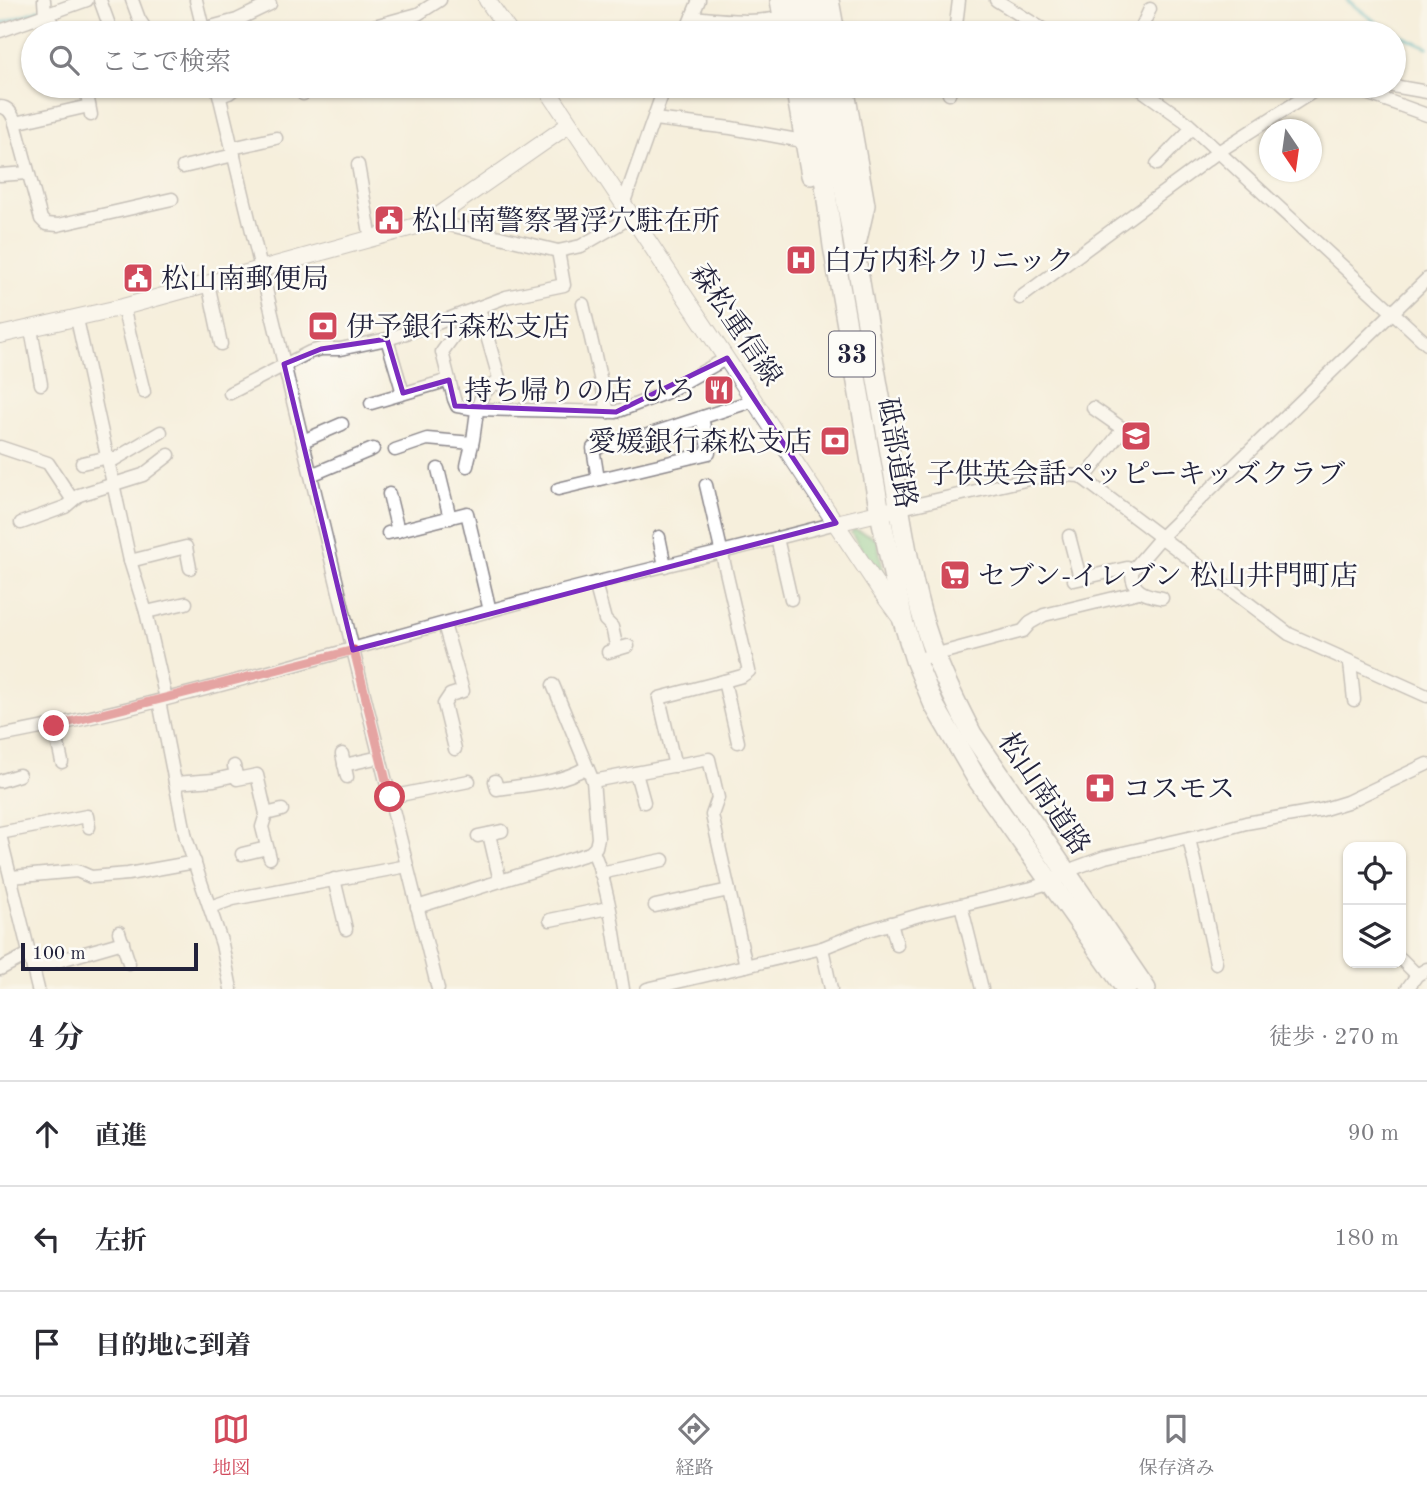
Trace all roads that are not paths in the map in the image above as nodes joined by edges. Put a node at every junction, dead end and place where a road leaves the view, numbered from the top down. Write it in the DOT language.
graph roads {
  1 [pos="44,0"];
  2 [pos="87,0"];
  3 [pos="100,0"];
  4 [pos="132,0"];
  5 [pos="196,0"];
  6 [pos="440,0"];
  7 [pos="699,0"];
  8 [pos="797,0"];
  9 [pos="813,0"];
  10 [pos="829,0"];
  11 [pos="959,0"];
  12 [pos="996,0"];
  13 [pos="490,1"];
  14 [pos="270,5"];
  15 [pos="1150,9"];
  16 [pos="45,15"];
  17 [pos="692,17"];
  18 [pos="783,17"];
  19 [pos="28,21"];
  20 [pos="50,21"];
  21 [pos="108,21"];
  22 [pos="140,21"];
  23 [pos="201,21"];
  24 [pos="234,21"];
  25 [pos="407,21"];
  26 [pos="502,21"];
  27 [pos="690,21"];
  28 [pos="801,21"];
  29 [pos="817,21"];
  30 [pos="833,21"];
  31 [pos="956,21"];
  32 [pos="1030,21"];
  33 [pos="1144,21"];
  34 [pos="21,24"];
  35 [pos="0,31"];
  36 [pos="1406,88"];
  37 [pos="1427,92"];
  38 [pos="220,98"];
  39 [pos="553,98"];
  40 [pos="662,98"];
  41 [pos="797,98"];
  42 [pos="814,98"];
  43 [pos="830,98"];
  44 [pos="846,98"];
  45 [pos="1152,98"];
  46 [pos="1303,98"];
  47 [pos="1379,98"];
  48 [pos="89,105"];
  49 [pos="0,107"];
  50 [pos="1427,116"];
  51 [pos="654,119"];
  52 [pos="15,123"];
  53 [pos="570,124"];
  54 [pos="1192,128"];
  55 [pos="276,138"];
  56 [pos="804,139"];
  57 [pos="233,151"];
  58 [pos="1218,152"];
  59 [pos="358,164"];
  60 [pos="1157,164"];
  61 [pos="183,167"];
  62 [pos="28,173"];
  63 [pos="0,175"];
  64 [pos="172,199"];
  65 [pos="624,202"];
  66 [pos="633,216"];
  67 [pos="435,218"];
  68 [pos="371,239"];
  69 [pos="833,246"];
  70 [pos="558,251"];
  71 [pos="854,253"];
  72 [pos="262,269"];
  73 [pos="1427,279"];
  74 [pos="208,284"];
  75 [pos="1020,298"];
  76 [pos="583,304"];
  77 [pos="123,307"];
  78 [pos="479,308"];
  79 [pos="1393,312"];
  80 [pos="77,319"];
  81 [pos="450,319"];
  82 [pos="31,329"];
  83 [pos="0,335"];
  84 [pos="387,339"];
  85 [pos="221,344"];
  86 [pos="1427,344"];
  87 [pos="727,358"];
  88 [pos="284,364"];
  89 [pos="449,380"];
  90 [pos="41,384"];
  91 [pos="144,392"];
  92 [pos="230,393"];
  93 [pos="403,393"];
  94 [pos="755,400"];
  95 [pos="378,405"];
  96 [pos="1093,408"];
  97 [pos="476,409"];
  98 [pos="608,412"];
  99 [pos="702,417"];
  100 [pos="342,424"];
  101 [pos="161,432"];
  102 [pos="303,441"];
  103 [pos="472,443"];
  104 [pos="0,447"];
  105 [pos="404,450"];
  106 [pos="367,454"];
  107 [pos="169,455"];
  108 [pos="109,460"];
  109 [pos="82,464"];
  110 [pos="467,466"];
  111 [pos="438,469"];
  112 [pos="311,475"];
  113 [pos="598,479"];
  114 [pos="1084,479"];
  115 [pos="115,484"];
  116 [pos="706,485"];
  117 [pos="558,489"];
  118 [pos="389,494"];
  119 [pos="72,499"];
  120 [pos="901,508"];
  121 [pos="880,513"];
  122 [pos="450,517"];
  123 [pos="21,523"];
  124 [pos="836,523"];
  125 [pos="1069,536"];
  126 [pos="1161,536"];
  127 [pos="659,537"];
  128 [pos="777,538"];
  129 [pos="721,553"];
  130 [pos="130,561"];
  131 [pos="665,566"];
  132 [pos="190,568"];
  133 [pos="1132,571"];
  134 [pos="595,583"];
  135 [pos="1139,592"];
  136 [pos="1162,598"];
  137 [pos="792,599"];
  138 [pos="186,603"];
  139 [pos="490,611"];
  140 [pos="146,612"];
  141 [pos="912,618"];
  142 [pos="444,624"];
  143 [pos="618,649"];
  144 [pos="354,650"];
  145 [pos="934,654"];
  146 [pos="915,660"];
  147 [pos="1350,663"];
  148 [pos="724,681"];
  149 [pos="553,685"];
  150 [pos="1427,696"];
  151 [pos="163,700"];
  152 [pos="1354,700"];
  153 [pos="54,726"];
  154 [pos="0,736"];
  155 [pos="738,742"];
  156 [pos="455,749"];
  157 [pos="380,757"];
  158 [pos="62,762"];
  159 [pos="1427,764"];
  160 [pos="344,765"];
  161 [pos="674,766"];
  162 [pos="587,767"];
  163 [pos="636,773"];
  164 [pos="19,775"];
  165 [pos="0,781"];
  166 [pos="469,781"];
  167 [pos="495,781"];
  168 [pos="593,781"];
  169 [pos="176,783"];
  170 [pos="390,797"];
  171 [pos="643,802"];
  172 [pos="282,810"];
  173 [pos="266,814"];
  174 [pos="89,827"];
  175 [pos="0,834"];
  176 [pos="490,834"];
  177 [pos="1189,838"];
  178 [pos="593,851"];
  179 [pos="243,854"];
  180 [pos="663,860"];
  181 [pos="194,862"];
  182 [pos="407,866"];
  183 [pos="600,873"];
  184 [pos="10,877"];
  185 [pos="1058,878"];
  186 [pos="334,879"];
  187 [pos="500,881"];
  188 [pos="729,890"];
  189 [pos="961,905"];
  190 [pos="210,907"];
  191 [pos="417,907"];
  192 [pos="608,908"];
  193 [pos="662,908"];
  194 [pos="550,920"];
  195 [pos="891,923"];
  196 [pos="346,929"];
  197 [pos="897,945"];
  198 [pos="822,948"];
  199 [pos="29,954"];
  200 [pos="1216,962"];
  201 [pos="1406,962"];
  202 [pos="129,963"];
  203 [pos="746,966"];
  204 [pos="33,968"];
  205 [pos="0,969"];
  206 [pos="1422,972"];
  207 [pos="38,989"];
  208 [pos="231,989"];
  209 [pos="438,989"];
  210 [pos="623,989"];
  211 [pos="647,989"];
  212 [pos="831,989"];
  213 [pos="982,989"];
  214 [pos="1126,989"];
  215 [pos="1146,989"];
  216 [pos="1407,989"];
  1 -- 16 [label="street"];
  2 -- 16 [label="street"];
  3 -- 21 [label="street"];
  4 -- 22 [label="street"];
  5 -- 23 [label="street"];
  6 -- 25 [label="street"];
  7 -- 17 [label="street"];
  8 -- 28 [label="highway"];
  9 -- 29 [label="highway"];
  10 -- 30 [label="highway"];
  11 -- 31 [label="street"];
  12 -- 32 [label="street"];
  13 -- 26 [label="main road"];
  14 -- 24 [label="street"];
  15 -- 33 [label="street"];
  16 -- 19 [label="street"];
  16 -- 20 [label="street"];
  17 -- 18 [label="street"];
  17 -- 27 [label="street"];
  34 -- 35 [label="street"];
  36 -- 37 [label="street"];
  38 -- 57 [label="street"];
  39 -- 53 [label="main road, 森松重信線"];
  40 -- 51 [label="street"];
  41 -- 56 [label="highway"];
  42 -- 69 [label="highway, 砥部道路 / 33"];
  43 -- 71 [label="highway, 砥部道路 / 33"];
  44 -- 71 [label="highway"];
  45 -- 54 [label="street"];
  46 -- 58 [label="street"];
  47 -- 50 [label="street"];
  48 -- 52 [label="street"];
  49 -- 52 [label="street"];
  51 -- 56 [label="street"];
  51 -- 65 [label="street"];
  52 -- 62 [label="street"];
  53 -- 65 [label="main road, 森松重信線"];
  53 -- 67 [label="main road"];
  54 -- 58 [label="street"];
  54 -- 60 [label="street"];
  55 -- 57 [label="street"];
  56 -- 69 [label="highway"];
  57 -- 61 [label="street"];
  57 -- 72 [label="street"];
  58 -- 75 [label="street"];
  58 -- 79 [label="street"];
  59 -- 68 [label="street"];
  62 -- 63 [label="street"];
  62 -- 64 [label="street"];
  65 -- 66 [label="main road, 森松重信線"];
  66 -- 70 [label="street"];
  66 -- 87 [label="main road, 森松重信線"];
  67 -- 68 [label="main road"];
  67 -- 70 [label="street"];
  68 -- 72 [label="main road"];
  69 -- 121 [label="highway, 砥部道路 / 33"];
  70 -- 78 [label="street"];
  71 -- 120 [label="highway, 砥部道路 / 33"];
  72 -- 74 [label="main road"];
  72 -- 88 [label="street"];
  73 -- 79 [label="street"];
  74 -- 77 [label="main road"];
  74 -- 85 [label="street"];
  76 -- 98 [label="street"];
  77 -- 80 [label="main road"];
  77 -- 91 [label="street"];
  78 -- 81 [label="street"];
  78 -- 97 [label="street"];
  79 -- 86 [label="street"];
  79 -- 126 [label="street"];
  80 -- 82 [label="main road"];
  80 -- 108 [label="street"];
  81 -- 84 [label="street"];
  81 -- 89 [label="street"];
  82 -- 83 [label="main road"];
  82 -- 90 [label="street"];
  84 -- 88 [label="street"];
  84 -- 93 [label="street"];
  87 -- 94 [label="main road, 森松重信線"];
  87 -- 98 [label="street"];
  88 -- 92 [label="street"];
  88 -- 102 [label="street"];
  89 -- 93 [label="street"];
  89 -- 97 [label="street"];
  93 -- 95 [label="street"];
  94 -- 99 [label="street"];
  94 -- 124 [label="main road, 森松重信線"];
  96 -- 114 [label="street"];
  97 -- 98 [label="street"];
  97 -- 103 [label="street"];
  99 -- 113 [label="street"];
  99 -- 113 [label="street"];
  100 -- 102 [label="street"];
  101 -- 108 [label="street"];
  102 -- 112 [label="street"];
  103 -- 105 [label="street"];
  103 -- 110 [label="street"];
  104 -- 119 [label="street"];
  106 -- 112 [label="street"];
  107 -- 115 [label="street"];
  108 -- 109 [label="street"];
  108 -- 115 [label="street"];
  111 -- 122 [label="street"];
  112 -- 144 [label="street"];
  113 -- 117 [label="street"];
  114 -- 120 [label="street"];
  114 -- 126 [label="street"];
  115 -- 119 [label="street"];
  115 -- 130 [label="street"];
  116 -- 129 [label="street"];
  118 -- 122 [label="street"];
  119 -- 123 [label="street"];
  120 -- 121 [label="main road"];
  120 -- 141 [label="highway, 砥部道路 / 33"];
  121 -- 124 [label="main road"];
  121 -- 141 [label="highway, 砥部道路 / 33"];
  122 -- 139 [label="street"];
  124 -- 128 [label="street"];
  124 -- 141 [label="main road, 森松重信線"];
  125 -- 133 [label="street"];
  126 -- 133 [label="street"];
  126 -- 147 [label="street"];
  127 -- 131 [label="street"];
  128 -- 129 [label="street"];
  128 -- 137 [label="street"];
  129 -- 131 [label="street"];
  129 -- 148 [label="street"];
  130 -- 132 [label="street"];
  130 -- 140 [label="street"];
  131 -- 134 [label="street"];
  133 -- 135 [label="street"];
  134 -- 139 [label="street"];
  134 -- 143 [label="street"];
  135 -- 136 [label="street"];
  135 -- 145 [label="street"];
  138 -- 140 [label="street"];
  139 -- 142 [label="street"];
  140 -- 151 [label="street"];
  141 -- 145 [label="highway, 松山南道路 / 33"];
  141 -- 146 [label="highway, 松山南道路 / 33"];
  142 -- 144 [label="street"];
  142 -- 156 [label="street"];
  144 -- 151 [label="street"];
  144 -- 157 [label="street"];
  145 -- 146 [label="street"];
  145 -- 185 [label="highway, 松山南道路 / 33"];
  146 -- 185 [label="highway, 松山南道路 / 33"];
  147 -- 150 [label="street"];
  147 -- 152 [label="street"];
  148 -- 155 [label="street"];
  148 -- 161 [label="street"];
  149 -- 162 [label="street"];
  151 -- 153 [label="street"];
  151 -- 169 [label="street"];
  153 -- 154 [label="street"];
  153 -- 158 [label="street"];
  157 -- 160 [label="street"];
  157 -- 170 [label="street"];
  159 -- 177 [label="street"];
  161 -- 163 [label="street"];
  161 -- 188 [label="street"];
  162 -- 167 [label="street"];
  162 -- 168 [label="street"];
  163 -- 168 [label="street"];
  163 -- 171 [label="street"];
  164 -- 165 [label="street"];
  166 -- 170 [label="street"];
  168 -- 178 [label="street"];
  169 -- 173 [label="street"];
  169 -- 181 [label="street"];
  170 -- 182 [label="street"];
  172 -- 173 [label="street"];
  173 -- 179 [label="street"];
  174 -- 175 [label="street"];
  175 -- 184 [label="street"];
  176 -- 187 [label="street"];
  177 -- 185 [label="street"];
  177 -- 200 [label="street"];
  178 -- 183 [label="street"];
  178 -- 187 [label="street"];
  180 -- 183 [label="street"];
  181 -- 184 [label="street"];
  181 -- 190 [label="street"];
  182 -- 186 [label="street"];
  182 -- 191 [label="street"];
  183 -- 192 [label="street"];
  184 -- 199 [label="street"];
  185 -- 189 [label="street"];
  185 -- 214 [label="highway, 松山南道路 / 33"];
  185 -- 215 [label="highway, 松山南道路 / 33"];
  186 -- 190 [label="street"];
  186 -- 196 [label="street"];
  187 -- 191 [label="street"];
  188 -- 193 [label="street"];
  188 -- 203 [label="street"];
  189 -- 195 [label="street"];
  189 -- 213 [label="street"];
  190 -- 208 [label="street"];
  191 -- 209 [label="street"];
  192 -- 194 [label="street"];
  192 -- 210 [label="street"];
  195 -- 197 [label="street"];
  195 -- 198 [label="street"];
  198 -- 203 [label="street"];
  198 -- 212 [label="street"];
  199 -- 204 [label="street"];
  199 -- 205 [label="street"];
  201 -- 206 [label="street"];
  202 -- 204 [label="street"];
  203 -- 211 [label="street"];
  204 -- 207 [label="street"];
  206 -- 216 [label="street"];
}
